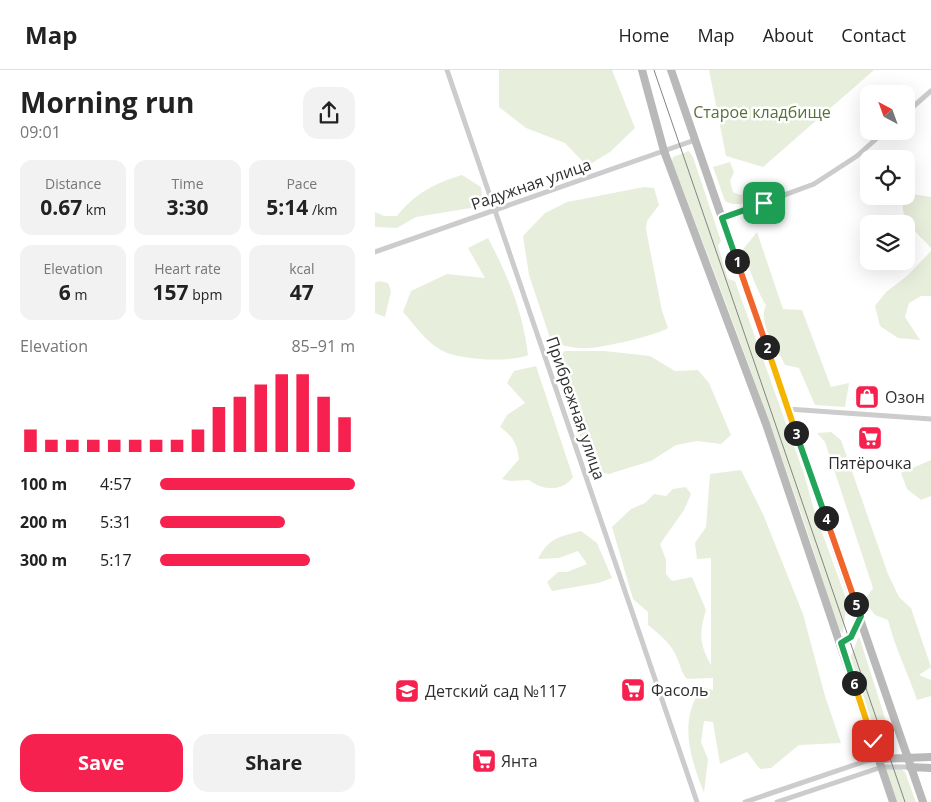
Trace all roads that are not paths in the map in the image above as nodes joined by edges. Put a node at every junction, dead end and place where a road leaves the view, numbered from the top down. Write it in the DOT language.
graph roads {
  1 [pos="447,70"];
  2 [pos="642,70"];
  3 [pos="671,70"];
  4 [pos="931,91"];
  5 [pos="915,105"];
  6 [pos="695,140"];
  7 [pos="875,140"];
  8 [pos="664,151"];
  9 [pos="495,210"];
  10 [pos="722,218"];
  11 [pos="375,252"];
  12 [pos="788,409"];
  13 [pos="931,419"];
  14 [pos="861,616"];
  15 [pos="841,643"];
  16 [pos="906,757"];
  17 [pos="931,757"];
  18 [pos="879,759"];
  19 [pos="882,767"];
  20 [pos="910,767"];
  21 [pos="931,768"];
  22 [pos="797,784"];
  23 [pos="800,794"];
  24 [pos="697,802"];
  25 [pos="745,802"];
  26 [pos="777,802"];
  27 [pos="893,802"];
  28 [pos="923,802"];
  1 -- 9 [label="street, Прибрежная улица"];
  2 -- 8 [label="main road"];
  3 -- 6 [label="main road"];
  4 -- 5 [label="street"];
  6 -- 8 [label="street, Радужная улица"];
  6 -- 10 [label="main road"];
  7 -- 10 [label="street"];
  8 -- 9 [label="street, Радужная улица"];
  8 -- 15 [label="main road"];
  9 -- 11 [label="street, Радужная улица"];
  9 -- 24 [label="street, Прибрежная улица"];
  10 -- 12 [label="main road"];
  12 -- 13 [label="street"];
  12 -- 14 [label="main road"];
  14 -- 15 [label="main road"];
  14 -- 16 [label="main road"];
  15 -- 18 [label="main road"];
  16 -- 17 [label="main road"];
  16 -- 18 [label="main road"];
  16 -- 20 [label="main road"];
  18 -- 19 [label="main road"];
  18 -- 22 [label="street"];
  19 -- 20 [label="street"];
  19 -- 23 [label="street"];
  19 -- 27 [label="main road"];
  20 -- 21 [label="main road"];
  20 -- 28 [label="main road"];
  22 -- 23 [label="street"];
  22 -- 25 [label="street"];
  23 -- 26 [label="street"];
}
